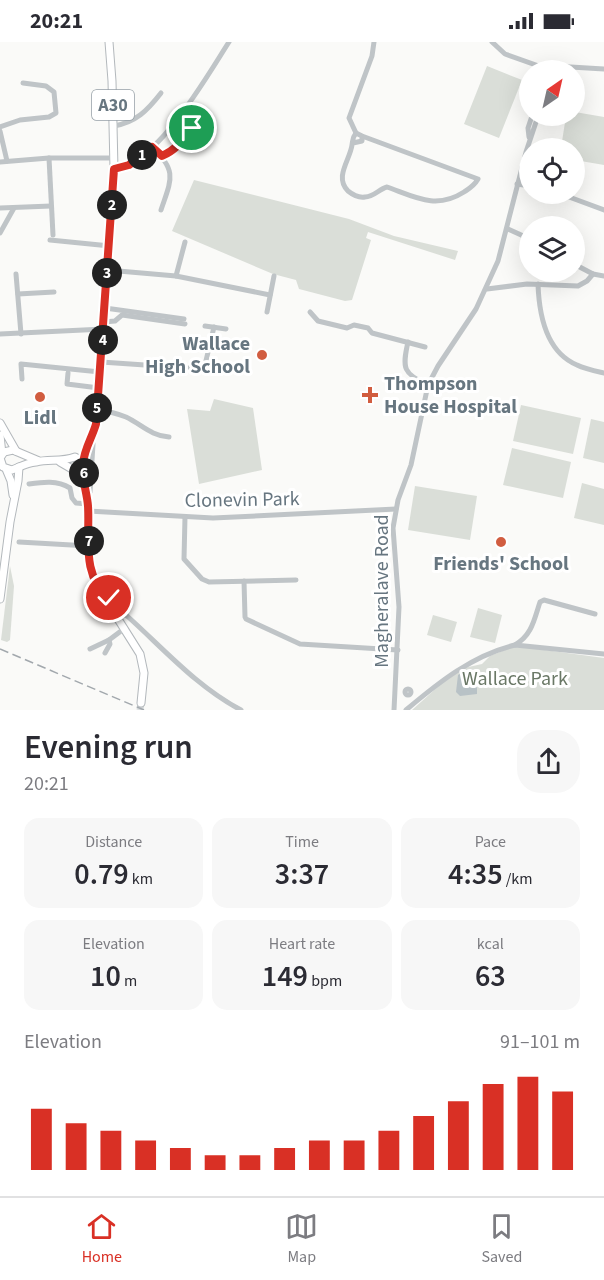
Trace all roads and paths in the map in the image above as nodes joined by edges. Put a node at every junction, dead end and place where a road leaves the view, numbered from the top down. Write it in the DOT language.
graph roads {
  1 [pos="118,42"];
  2 [pos="229,42"];
  3 [pos="374,42"];
  4 [pos="492,42"];
  5 [pos="109,43"];
  6 [pos="525,60"];
  7 [pos="585,69"];
  8 [pos="604,69"];
  9 [pos="23,83"];
  10 [pos="160,93"];
  11 [pos="114,126"];
  12 [pos="192,128"];
  13 [pos="0,129"];
  14 [pos="356,133"];
  15 [pos="362,136"];
  16 [pos="353,143"];
  17 [pos="152,147"];
  18 [pos="162,156"];
  19 [pos="49,158"];
  20 [pos="114,158"];
  21 [pos="7,161"];
  22 [pos="0,162"];
  23 [pos="114,169"];
  24 [pos="519,177"];
  25 [pos="517,184"];
  26 [pos="585,203"];
  27 [pos="51,206"];
  28 [pos="0,208"];
  29 [pos="14,208"];
  30 [pos="161,210"];
  31 [pos="604,210"];
  32 [pos="508,229"];
  33 [pos="0,233"];
  34 [pos="519,234"];
  35 [pos="185,242"];
  36 [pos="110,246"];
  37 [pos="108,270"];
  38 [pos="585,270"];
  39 [pos="16,274"];
  40 [pos="593,274"];
  41 [pos="176,276"];
  42 [pos="274,276"];
  43 [pos="604,276"];
  44 [pos="538,284"];
  45 [pos="487,289"];
  46 [pos="54,292"];
  47 [pos="18,294"];
  48 [pos="270,295"];
  49 [pos="105,308"];
  50 [pos="267,312"];
  51 [pos="310,316"];
  52 [pos="104,326"];
  53 [pos="205,326"];
  54 [pos="214,327"];
  55 [pos="226,329"];
  56 [pos="0,334"];
  57 [pos="21,334"];
  58 [pos="408,342"];
  59 [pos="425,346"];
  60 [pos="101,362"];
  61 [pos="204,369"];
  62 [pos="218,370"];
  63 [pos="100,372"];
  64 [pos="68,373"];
  65 [pos="604,374"];
  66 [pos="22,378"];
  67 [pos="428,385"];
  68 [pos="99,387"];
  69 [pos="97,410"];
  70 [pos="0,423"];
  71 [pos="0,435"];
  72 [pos="169,437"];
  73 [pos="90,444"];
  74 [pos="18,452"];
  75 [pos="1,454"];
  76 [pos="72,458"];
  77 [pos="39,461"];
  78 [pos="60,462"];
  79 [pos="82,465"];
  80 [pos="19,466"];
  81 [pos="92,466"];
  82 [pos="3,468"];
  83 [pos="72,468"];
  84 [pos="29,484"];
  85 [pos="85,487"];
  86 [pos="87,496"];
  87 [pos="14,500"];
  88 [pos="88,508"];
  89 [pos="396,509"];
  90 [pos="185,517"];
  91 [pos="19,542"];
  92 [pos="89,546"];
  93 [pos="296,580"];
  94 [pos="244,581"];
  95 [pos="101,592"];
  96 [pos="0,599"];
  97 [pos="595,614"];
  98 [pos="117,615"];
  99 [pos="126,615"];
  100 [pos="125,628"];
  101 [pos="109,640"];
  102 [pos="515,645"];
  103 [pos="90,649"];
  104 [pos="398,650"];
  105 [pos="105,653"];
  106 [pos="604,654"];
  107 [pos="407,694"];
  108 [pos="394,701"];
  109 [pos="141,704"];
  110 [pos="242,710"];
  111 [pos="394,710"];
  112 [pos="406,710"];
  1 -- 5 [label="street"];
  2 -- 17 [label="street"];
  3 -- 14 [label="street"];
  4 -- 6 [label="street"];
  5 -- 11 [label="main road, A30"];
  7 -- 8 [label="street"];
  9 -- 13 [label="street"];
  10 -- 11 [label="street"];
  11 -- 20 [label="main road, A30"];
  12 -- 18 [label="street"];
  13 -- 21 [label="street"];
  14 -- 15 [label="street"];
  14 -- 16 [label="street"];
  15 -- 16 [label="street"];
  15 -- 16 [label="street"];
  17 -- 18 [label="street"];
  17 -- 23 [label="street"];
  18 -- 30 [label="street"];
  19 -- 20 [label="street"];
  19 -- 21 [label="street"];
  19 -- 27 [label="street"];
  20 -- 23 [label="main road, A30"];
  21 -- 22 [label="street"];
  23 -- 36 [label="main road, A30"];
  24 -- 25 [label="street, Magheralave Road"];
  25 -- 32 [label="street, Magheralave Road"];
  26 -- 31 [label="street"];
  27 -- 29 [label="street"];
  27 -- 36 [label="street"];
  28 -- 29 [label="street"];
  29 -- 33 [label="street"];
  32 -- 34 [label="street"];
  32 -- 45 [label="street, Magheralave Road"];
  35 -- 41 [label="street"];
  36 -- 37 [label="main road, A30"];
  37 -- 41 [label="street"];
  37 -- 49 [label="main road, A30"];
  38 -- 40 [label="street"];
  39 -- 47 [label="street"];
  40 -- 43 [label="street"];
  40 -- 44 [label="street"];
  41 -- 48 [label="street"];
  42 -- 48 [label="street"];
  44 -- 45 [label="street"];
  44 -- 65 [label="street"];
  45 -- 67 [label="street, Magheralave Road"];
  46 -- 47 [label="street"];
  47 -- 57 [label="street"];
  48 -- 50 [label="street"];
  49 -- 52 [label="main road, A30"];
  49 -- 52 [label="street"];
  51 -- 58 [label="street"];
  52 -- 57 [label="street"];
  52 -- 60 [label="main road, A30"];
  53 -- 54 [label="street"];
  54 -- 55 [label="street"];
  54 -- 61 [label="street"];
  56 -- 57 [label="street"];
  58 -- 59 [label="street"];
  58 -- 67 [label="street"];
  60 -- 61 [label="street"];
  60 -- 63 [label="main road, A30"];
  61 -- 62 [label="street"];
  63 -- 66 [label="street"];
  63 -- 68 [label="main road, A30"];
  64 -- 68 [label="street"];
  67 -- 89 [label="street, Magheralave Road"];
  68 -- 69 [label="main road, A30"];
  69 -- 72 [label="street"];
  69 -- 73 [label="main road, A30"];
  70 -- 74 [label="main road"];
  71 -- 75 [label="main road"];
  73 -- 76 [label="main road, A30"];
  73 -- 79 [label="main road, A30"];
  73 -- 81 [label="street"];
  74 -- 75 [label="main road"];
  74 -- 77 [label="main road, A30"];
  74 -- 80 [label="main road"];
  75 -- 82 [label="main road"];
  76 -- 78 [label="main road, A30"];
  76 -- 79 [label="main road"];
  76 -- 83 [label="main road"];
  77 -- 78 [label="main road, A30"];
  77 -- 80 [label="main road, A30"];
  78 -- 83 [label="main road, A30"];
  79 -- 81 [label="street"];
  79 -- 83 [label="main road"];
  79 -- 85 [label="main road, A30"];
  80 -- 82 [label="main road"];
  80 -- 87 [label="main road"];
  81 -- 86 [label="street"];
  82 -- 87 [label="main road"];
  83 -- 85 [label="main road, A30"];
  84 -- 88 [label="street"];
  85 -- 86 [label="main road, A30"];
  86 -- 88 [label="main road, A30"];
  87 -- 96 [label="main road"];
  88 -- 90 [label="street, Clonevin Park"];
  88 -- 92 [label="main road, A30"];
  89 -- 90 [label="street, Clonevin Park"];
  89 -- 104 [label="street, Magheralave Road"];
  90 -- 94 [label="street"];
  91 -- 92 [label="street"];
  92 -- 95 [label="main road, A30"];
  93 -- 94 [label="street"];
  94 -- 104 [label="street"];
  95 -- 98 [label="main road, A30"];
  95 -- 99 [label="street"];
  97 -- 102 [label="street"];
  98 -- 99 [label="street"];
  98 -- 100 [label="main road, A30"];
  99 -- 110 [label="street"];
  100 -- 101 [label="street"];
  100 -- 109 [label="main road, A30"];
  101 -- 103 [label="street"];
  101 -- 105 [label="street"];
  102 -- 106 [label="street"];
  102 -- 112 [label="street"];
  104 -- 108 [label="street, Magheralave Road"];
  107 -- 108 [label="street"];
  108 -- 111 [label="street, Magheralave Road"];
}
